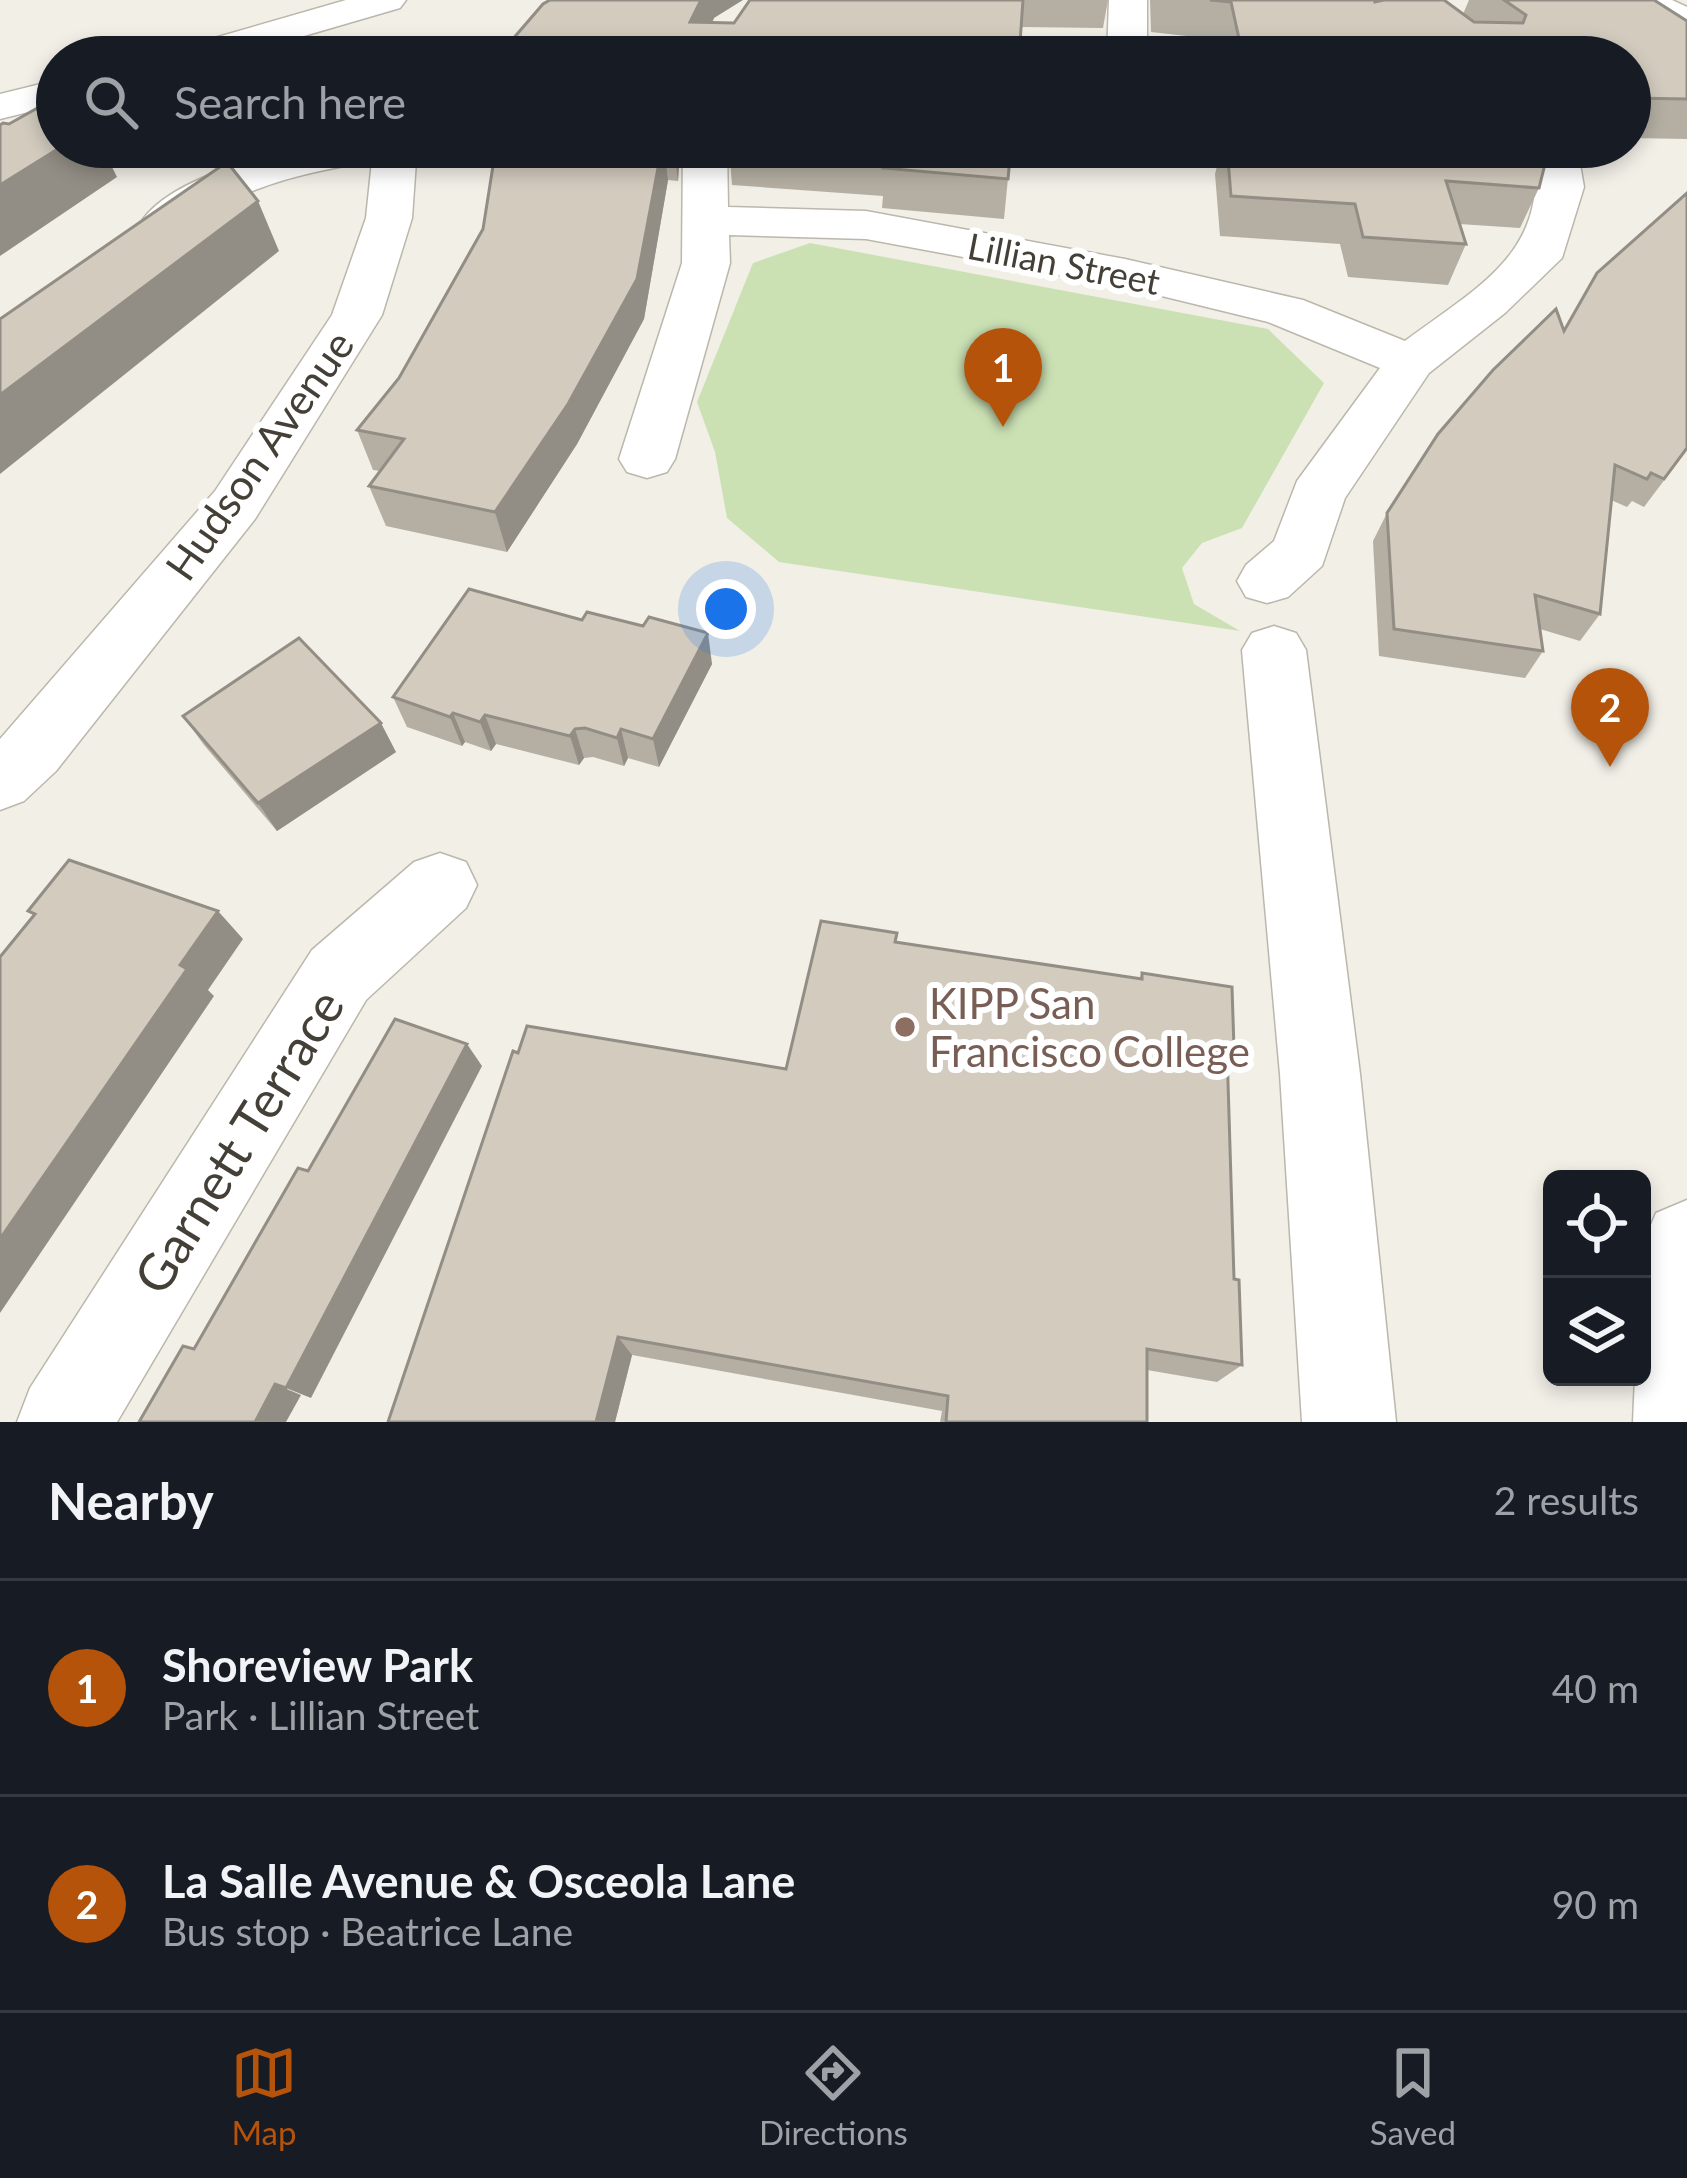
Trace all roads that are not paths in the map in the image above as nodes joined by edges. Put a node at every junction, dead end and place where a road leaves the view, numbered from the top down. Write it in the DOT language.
graph roads {
  1 [pos="387,0"];
  2 [pos="1127,0"];
  3 [pos="1647,1"];
  4 [pos="338,21"];
  5 [pos="1687,21"];
  6 [pos="276,36"];
  7 [pos="1126,36"];
  8 [pos="36,98"];
  9 [pos="0,107"];
  10 [pos="265,168"];
  11 [pos="393,168"];
  12 [pos="705,168"];
  13 [pos="1559,168"];
  14 [pos="706,220"];
  15 [pos="124,250"];
  16 [pos="1411,362"];
  17 [pos="647,459"];
  18 [pos="0,781"];
  19 [pos="440,885"];
  20 [pos="1687,1244"];
  21 [pos="64,1422"];
  22 [pos="1349,1422"];
  23 [pos="1680,1422"];
  1 -- 4 [label="street"];
  2 -- 7 [label="street"];
  3 -- 5 [label="street"];
  4 -- 6 [label="street"];
  8 -- 9 [label="street"];
  10 -- 15 [label="street"];
  11 -- 18 [label="street, Hudson Avenue"];
  12 -- 14 [label="street"];
  13 -- 16 [label="street"];
  14 -- 16 [label="street, Lillian Street"];
  14 -- 17 [label="street"];
  16 -- 22 [label="street"];
  19 -- 21 [label="street, Garnett Terrace"];
  20 -- 23 [label="street"];
}
